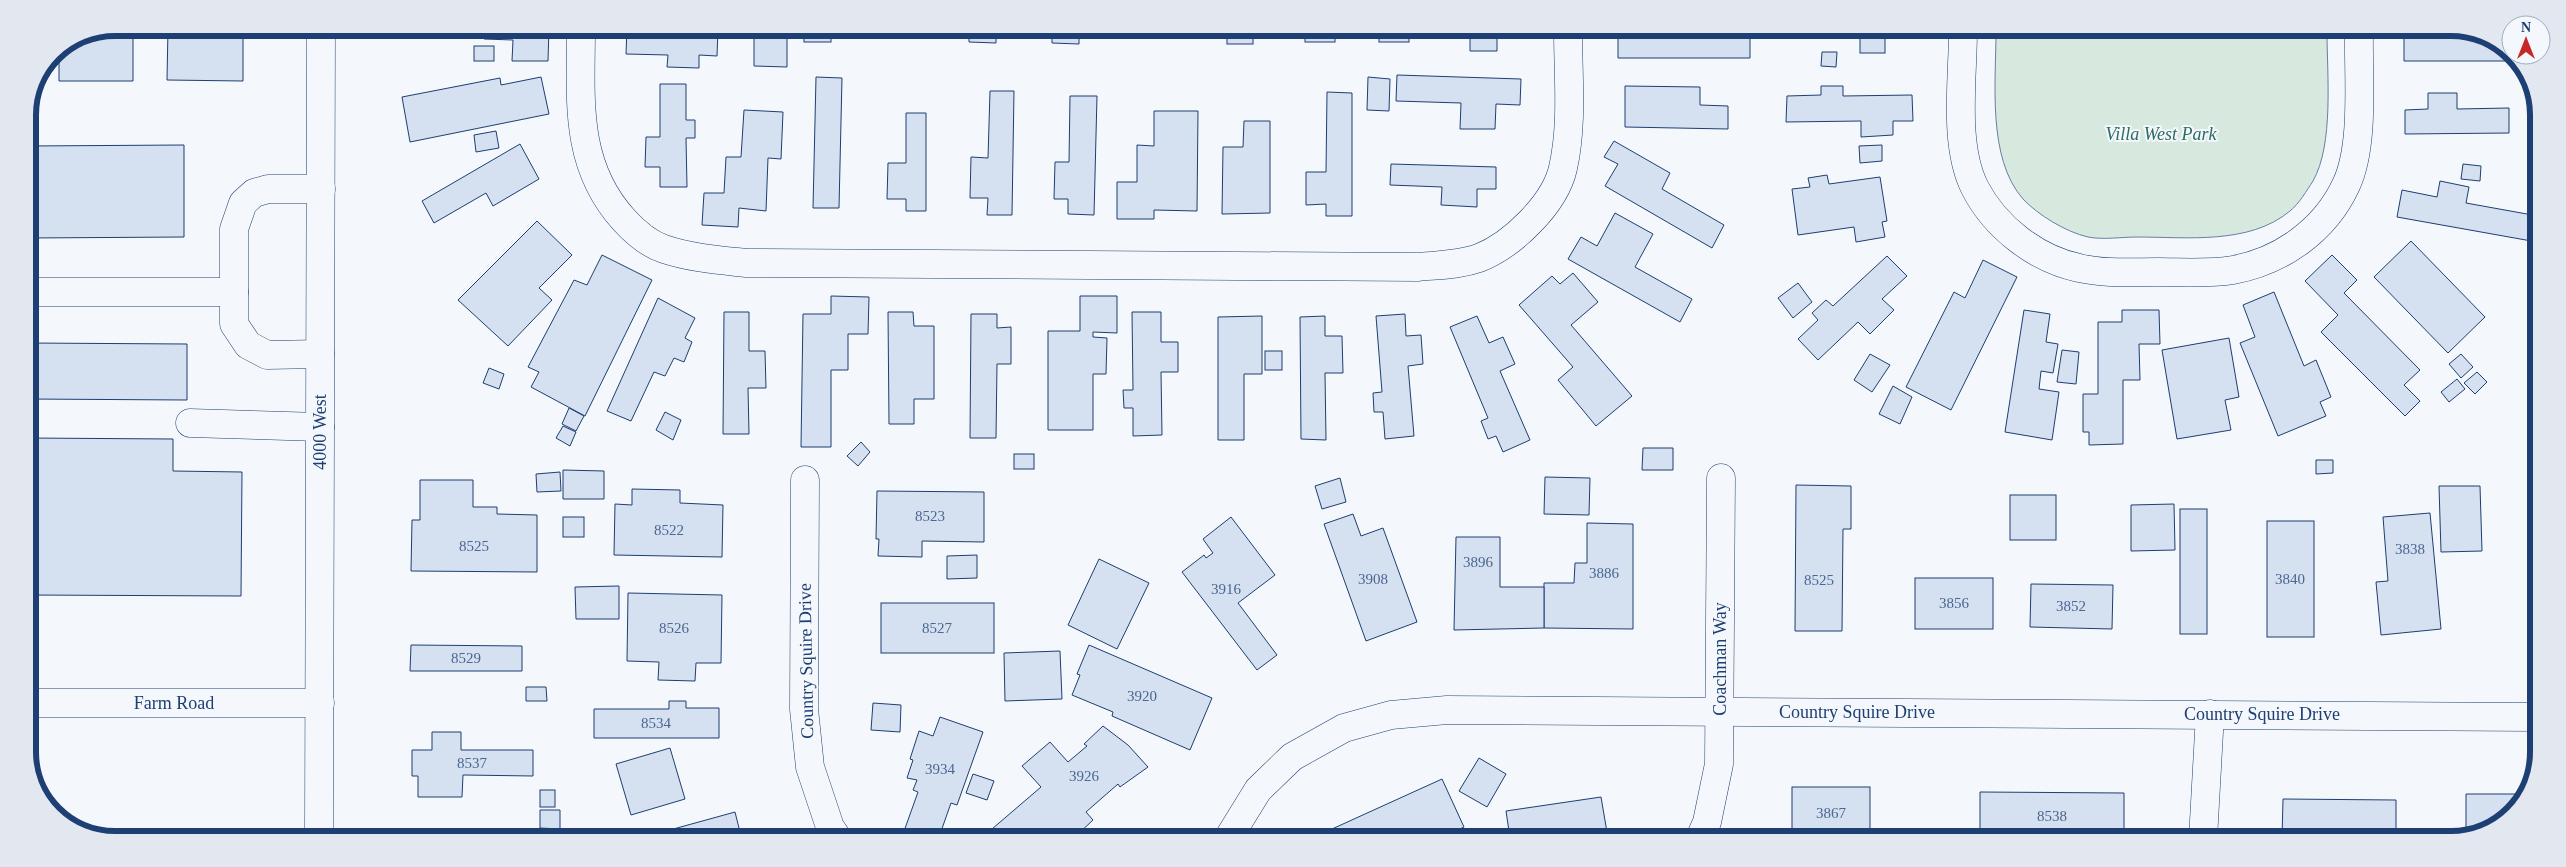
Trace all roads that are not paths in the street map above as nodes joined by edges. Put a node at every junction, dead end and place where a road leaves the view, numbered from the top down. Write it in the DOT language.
graph roads {
  1 [pos="321,36"];
  2 [pos="581,36"];
  3 [pos="1568,36"];
  4 [pos="1964,36"];
  5 [pos="2359,36"];
  6 [pos="321,189"];
  7 [pos="36,292"];
  8 [pos="234,292"];
  9 [pos="320,354"];
  10 [pos="190,423"];
  11 [pos="320,427"];
  12 [pos="1721,478"];
  13 [pos="805,480"];
  14 [pos="320,702"];
  15 [pos="36,703"];
  16 [pos="1719,712"];
  17 [pos="2210,714"];
  18 [pos="2530,716"];
  19 [pos="319,831"];
  20 [pos="833,831"];
  21 [pos="1233,831"];
  22 [pos="1703,831"];
  23 [pos="2203,831"];
  1 -- 6 [label="street, 4000 West"];
  2 -- 3 [label="street"];
  4 -- 5 [label="street"];
  6 -- 8 [label="street"];
  6 -- 9 [label="street, 4000 West"];
  7 -- 8 [label="street"];
  8 -- 9 [label="street"];
  9 -- 11 [label="street, 4000 West"];
  10 -- 11 [label="street"];
  11 -- 14 [label="street, 4000 West"];
  12 -- 16 [label="street, Coachman Way"];
  13 -- 20 [label="street, Country Squire Drive"];
  14 -- 15 [label="street, Farm Road"];
  14 -- 19 [label="street, 4000 West"];
  16 -- 17 [label="street, Country Squire Drive"];
  16 -- 21 [label="street, Country Squire Drive"];
  16 -- 22 [label="street, Coachman Way"];
  17 -- 18 [label="street, Country Squire Drive"];
  17 -- 23 [label="street"];
}
